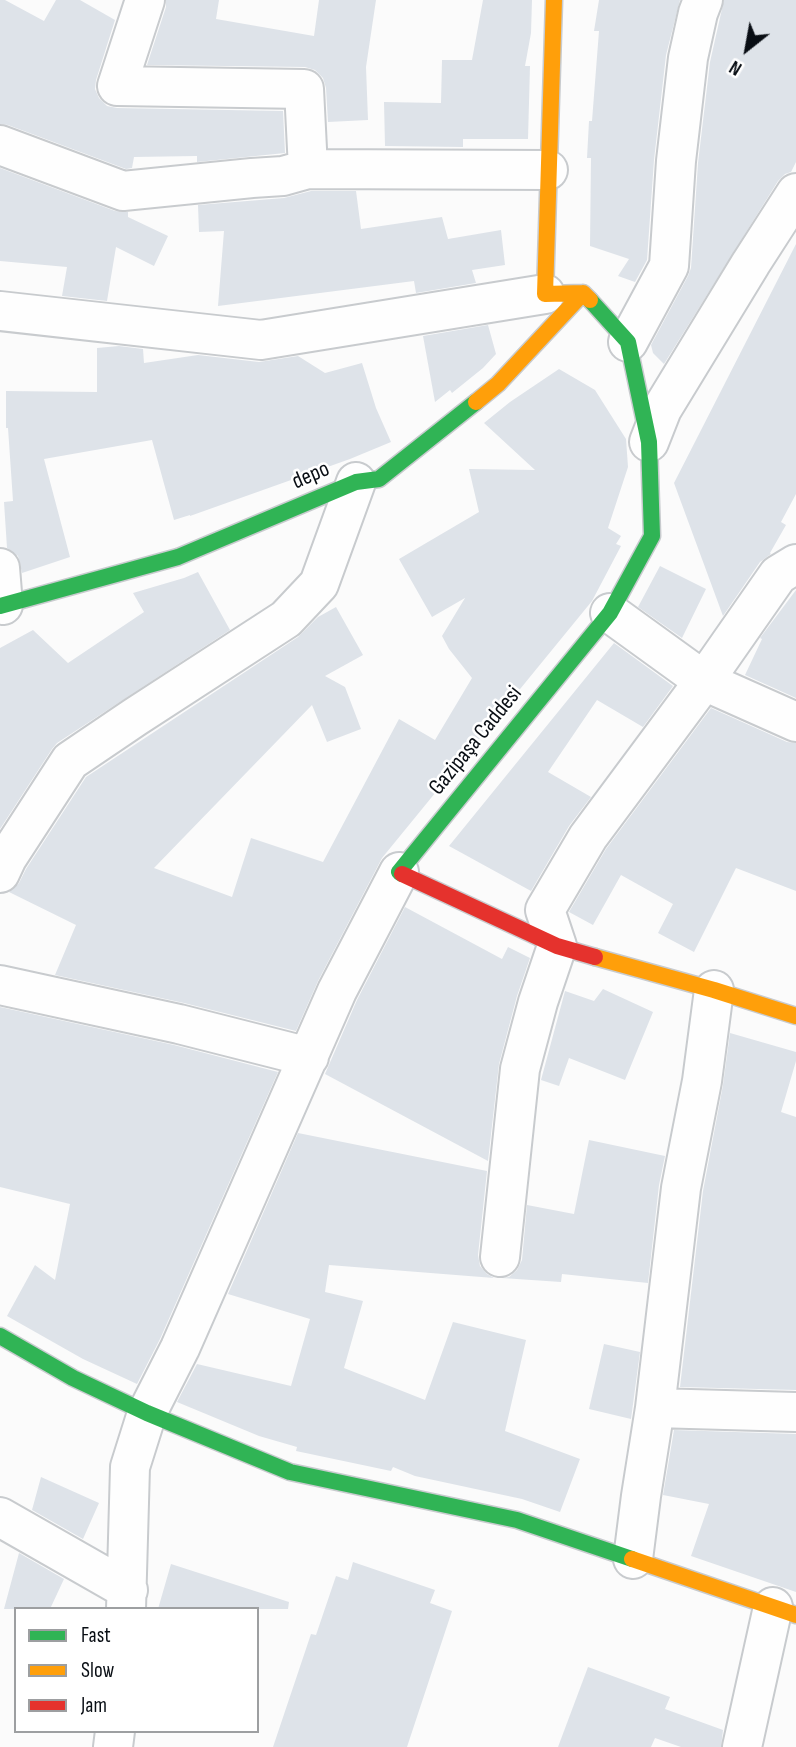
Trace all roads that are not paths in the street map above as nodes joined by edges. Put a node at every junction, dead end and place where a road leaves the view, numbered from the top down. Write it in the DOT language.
graph roads {
  1 [pos="145,0"];
  2 [pos="554,0"];
  3 [pos="703,0"];
  4 [pos="0,145"];
  5 [pos="308,169"];
  6 [pos="548,170"];
  7 [pos="796,193"];
  8 [pos="583,293"];
  9 [pos="545,294"];
  10 [pos="0,311"];
  11 [pos="628,342"];
  12 [pos="649,442"];
  13 [pos="356,482"];
  14 [pos="796,564"];
  15 [pos="1,593"];
  16 [pos="610,613"];
  17 [pos="704,681"];
  18 [pos="796,722"];
  19 [pos="399,872"];
  20 [pos="0,873"];
  21 [pos="557,946"];
  22 [pos="0,985"];
  23 [pos="714,990"];
  24 [pos="796,1016"];
  25 [pos="309,1057"];
  26 [pos="500,1257"];
  27 [pos="0,1336"];
  28 [pos="655,1408"];
  29 [pos="796,1412"];
  30 [pos="146,1413"];
  31 [pos="0,1517"];
  32 [pos="633,1559"];
  33 [pos="127,1599"];
  34 [pos="785,1611"];
  35 [pos="742,1747"];
  1 -- 5 [label="street"];
  2 -- 6 [label="street"];
  3 -- 11 [label="street"];
  4 -- 5 [label="street"];
  5 -- 6 [label="street"];
  6 -- 9 [label="street"];
  7 -- 12 [label="street"];
  8 -- 9 [label="street"];
  8 -- 11 [label="street"];
  8 -- 13 [label="street, depo"];
  9 -- 10 [label="street"];
  11 -- 12 [label="street, Gazipaşa Caddesi"];
  12 -- 16 [label="street, Gazipaşa Caddesi"];
  13 -- 15 [label="street, depo"];
  13 -- 20 [label="street"];
  14 -- 17 [label="street"];
  16 -- 17 [label="street"];
  16 -- 19 [label="street, Gazipaşa Caddesi"];
  17 -- 18 [label="street"];
  17 -- 21 [label="street"];
  19 -- 21 [label="street"];
  19 -- 25 [label="street"];
  21 -- 23 [label="street"];
  21 -- 26 [label="street"];
  22 -- 25 [label="street"];
  23 -- 24 [label="street"];
  23 -- 28 [label="street"];
  25 -- 30 [label="street"];
  27 -- 30 [label="street"];
  28 -- 29 [label="street"];
  28 -- 32 [label="street"];
  30 -- 32 [label="street"];
  30 -- 33 [label="street"];
  31 -- 33 [label="street"];
  32 -- 34 [label="street"];
  34 -- 35 [label="street"];
}
